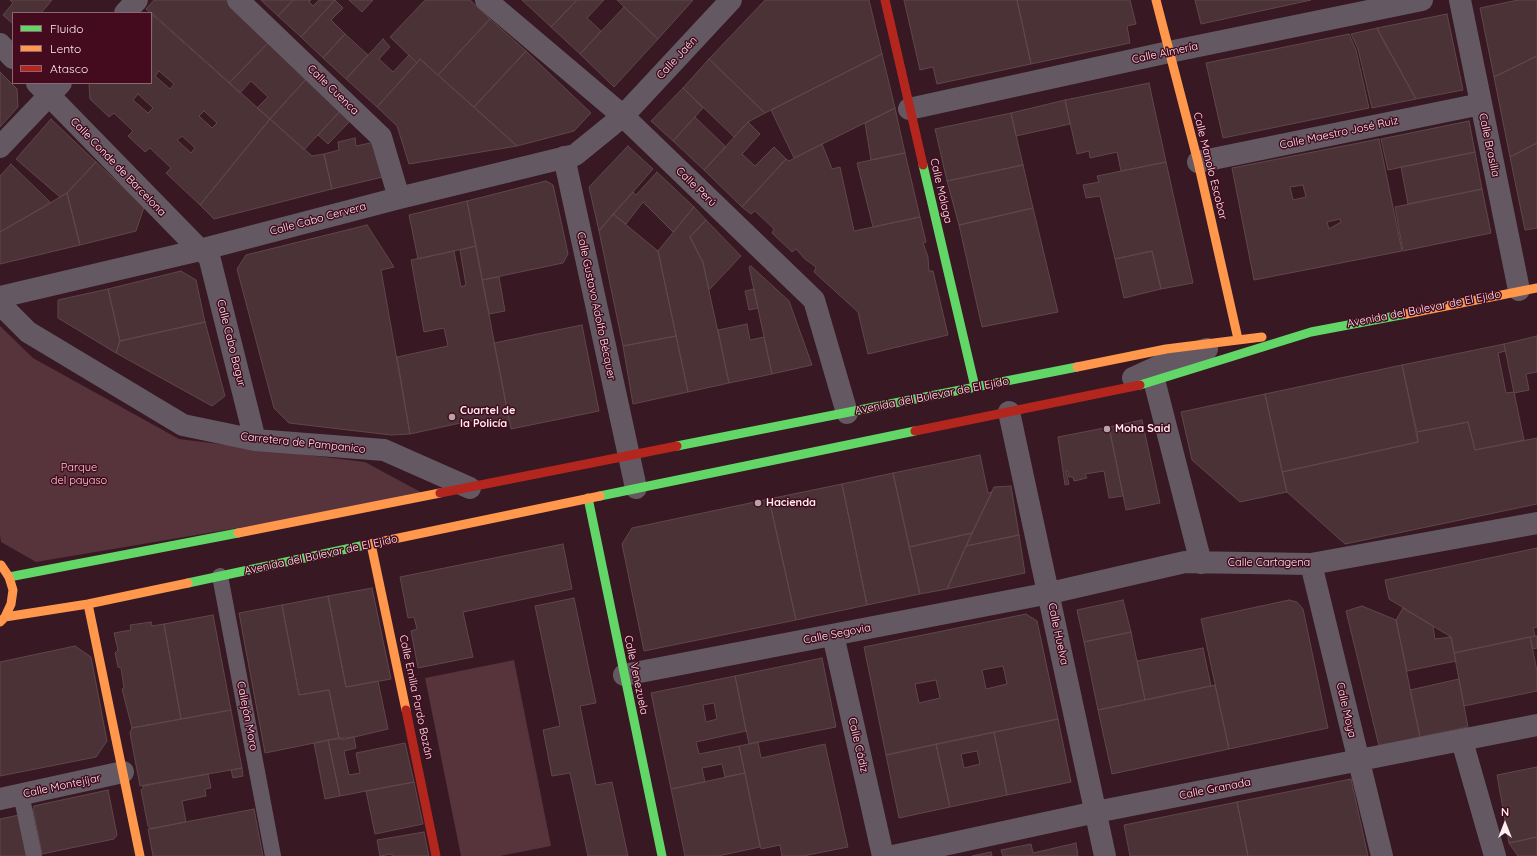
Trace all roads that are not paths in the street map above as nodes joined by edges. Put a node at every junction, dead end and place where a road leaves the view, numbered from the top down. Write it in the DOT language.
graph roads {
  1 [pos="137,0"];
  2 [pos="238,0"];
  3 [pos="486,0"];
  4 [pos="729,0"];
  5 [pos="885,0"];
  6 [pos="1156,0"];
  7 [pos="1422,0"];
  8 [pos="1460,0"];
  9 [pos="126,12"];
  10 [pos="0,44"];
  11 [pos="1169,52"];
  12 [pos="12,57"];
  13 [pos="49,87"];
  14 [pos="1480,104"];
  15 [pos="909,109"];
  16 [pos="623,116"];
  17 [pos="0,147"];
  18 [pos="564,157"];
  19 [pos="1198,162"];
  20 [pos="398,198"];
  21 [pos="200,250"];
  22 [pos="1528,289"];
  23 [pos="0,297"];
  24 [pos="0,304"];
  25 [pos="1311,332"];
  26 [pos="1238,339"];
  27 [pos="1154,380"];
  28 [pos="975,387"];
  29 [pos="1097,393"];
  30 [pos="1010,412"];
  31 [pos="847,413"];
  32 [pos="255,440"];
  33 [pos="628,456"];
  34 [pos="470,488"];
  35 [pos="636,488"];
  36 [pos="588,498"];
  37 [pos="1537,523"];
  38 [pos="371,544"];
  39 [pos="1201,563"];
  40 [pos="1311,564"];
  41 [pos="0,565"];
  42 [pos="220,576"];
  43 [pos="9,577"];
  44 [pos="1050,593"];
  45 [pos="88,604"];
  46 [pos="3,619"];
  47 [pos="832,635"];
  48 [pos="624,675"];
  49 [pos="1537,725"];
  50 [pos="1462,741"];
  51 [pos="1358,760"];
  52 [pos="123,772"];
  53 [pos="21,794"];
  54 [pos="0,799"];
  55 [pos="1096,812"];
  56 [pos="34,856"];
  57 [pos="140,856"];
  58 [pos="273,856"];
  59 [pos="436,856"];
  60 [pos="662,856"];
  61 [pos="882,856"];
  62 [pos="893,856"];
  63 [pos="1105,856"];
  64 [pos="1382,856"];
  65 [pos="1495,856"];
  1 -- 9 [label="street"];
  2 -- 20 [label="street, Calle Cuenca"];
  3 -- 16 [label="street, Calle Perú"];
  4 -- 16 [label="street, Calle Jaén"];
  5 -- 15 [label="main road, Calle Málaga"];
  6 -- 11 [label="main road, Calle Manolo Escobar"];
  7 -- 11 [label="street, Calle Almería"];
  8 -- 14 [label="street, Calle Brasilia"];
  10 -- 12 [label="street"];
  11 -- 15 [label="street, Calle Almería"];
  11 -- 19 [label="main road, Calle Manolo Escobar"];
  13 -- 17 [label="street"];
  13 -- 21 [label="street, Calle Conde de Barcelona"];
  14 -- 19 [label="street, Calle Maestro José Ruiz"];
  14 -- 22 [label="street, Calle Brasilia"];
  15 -- 28 [label="main road, Calle Málaga"];
  16 -- 18 [label="street, Calle Cabo Cervera"];
  16 -- 31 [label="street, Calle Perú"];
  18 -- 20 [label="street, Calle Cabo Cervera"];
  18 -- 33 [label="street, Calle Gustavo Adolfo Bécquer"];
  19 -- 26 [label="main road, Calle Manolo Escobar"];
  20 -- 21 [label="street, Calle Cabo Cervera"];
  21 -- 23 [label="street, Calle Cabo Cervera"];
  21 -- 32 [label="street, Calle Cabo Bagur"];
  22 -- 25 [label="main road, Avenida del Bulevar de El Ejido"];
  24 -- 32 [label="street, Carretera de Pampanico"];
  25 -- 26 [label="main road, Avenida del Bulevar de El Ejido"];
  25 -- 27 [label="main road, Avenida del Bulevar de El Ejido"];
  26 -- 28 [label="main road, Avenida del Bulevar de El Ejido"];
  26 -- 29 [label="street, Avenida del Bulevar de El Ejido"];
  27 -- 29 [label="main road, Avenida del Bulevar de El Ejido"];
  27 -- 39 [label="street"];
  28 -- 31 [label="main road, Avenida del Bulevar de El Ejido"];
  29 -- 30 [label="main road, Avenida del Bulevar de El Ejido"];
  30 -- 35 [label="main road, Avenida del Bulevar de El Ejido"];
  30 -- 44 [label="street, Calle Huelva"];
  31 -- 33 [label="main road, Avenida del Bulevar de El Ejido"];
  32 -- 34 [label="street, Carretera de Pampanico"];
  33 -- 34 [label="main road, Avenida del Bulevar de El Ejido"];
  33 -- 35 [label="street"];
  34 -- 43 [label="main road, Avenida del Bulevar de El Ejido"];
  35 -- 36 [label="main road, Avenida del Bulevar de El Ejido"];
  36 -- 38 [label="main road, Avenida del Bulevar de El Ejido"];
  36 -- 48 [label="main road, Calle Venezuela"];
  37 -- 40 [label="street, Calle Cartagena"];
  38 -- 42 [label="main road, Avenida del Bulevar de El Ejido"];
  38 -- 59 [label="main road, Calle Emilia Pardo Bazán"];
  39 -- 40 [label="street, Calle Cartagena"];
  39 -- 44 [label="street, Calle Cartagena"];
  40 -- 51 [label="street, Calle Moya"];
  41 -- 43 [label="main road, Avenida del Bulevar de El Ejido"];
  42 -- 45 [label="main road, Avenida del Bulevar de El Ejido"];
  42 -- 58 [label="lane, Callejón Moro"];
  43 -- 46 [label="main road, Avenida del Bulevar de El Ejido"];
  44 -- 47 [label="street, Calle Segovia"];
  44 -- 55 [label="street, Calle Huelva"];
  45 -- 46 [label="main road, Avenida del Bulevar de El Ejido"];
  45 -- 52 [label="main road"];
  47 -- 48 [label="street, Calle Segovia"];
  47 -- 61 [label="street, Calle Cádiz"];
  48 -- 60 [label="main road, Calle Venezuela"];
  49 -- 50 [label="street, Calle Granada"];
  50 -- 51 [label="street, Calle Granada"];
  50 -- 65 [label="street"];
  51 -- 55 [label="street, Calle Granada"];
  51 -- 64 [label="street, Calle Moya"];
  52 -- 53 [label="street, Calle Montejíjar"];
  52 -- 57 [label="main road"];
  53 -- 54 [label="street, Calle Montejíjar"];
  53 -- 56 [label="lane"];
  55 -- 62 [label="street, Calle Granada"];
  55 -- 63 [label="street, Calle Huelva"];
}
